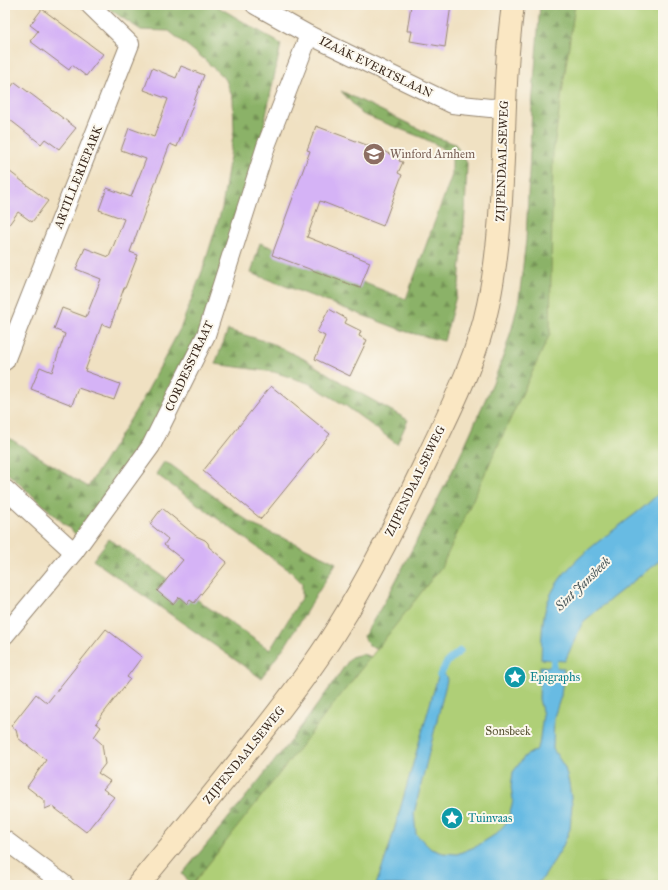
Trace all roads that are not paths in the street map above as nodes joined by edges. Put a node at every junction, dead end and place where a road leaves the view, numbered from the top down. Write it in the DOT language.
graph roads {
  1 [pos="90,5"];
  2 [pos="255,5"];
  3 [pos="513,5"];
  4 [pos="309,35"];
  5 [pos="504,107"];
  6 [pos="5,361"];
  7 [pos="5,488"];
  8 [pos="74,552"];
  9 [pos="5,635"];
  10 [pos="5,840"];
  11 [pos="65,885"];
  12 [pos="138,885"];
  1 -- 6 [label="street, ARTILLERIEPARK"];
  2 -- 4 [label="street, IZAÄK EVERTSLAAN"];
  3 -- 5 [label="main road, ZIJPENDAALSEWEG"];
  4 -- 5 [label="street, IZAÄK EVERTSLAAN"];
  4 -- 8 [label="street, CORDESSTRAAT"];
  5 -- 12 [label="main road, ZIJPENDAALSEWEG"];
  7 -- 8 [label="street"];
  8 -- 9 [label="street, CORDESSTRAAT"];
  10 -- 11 [label="street"];
}
